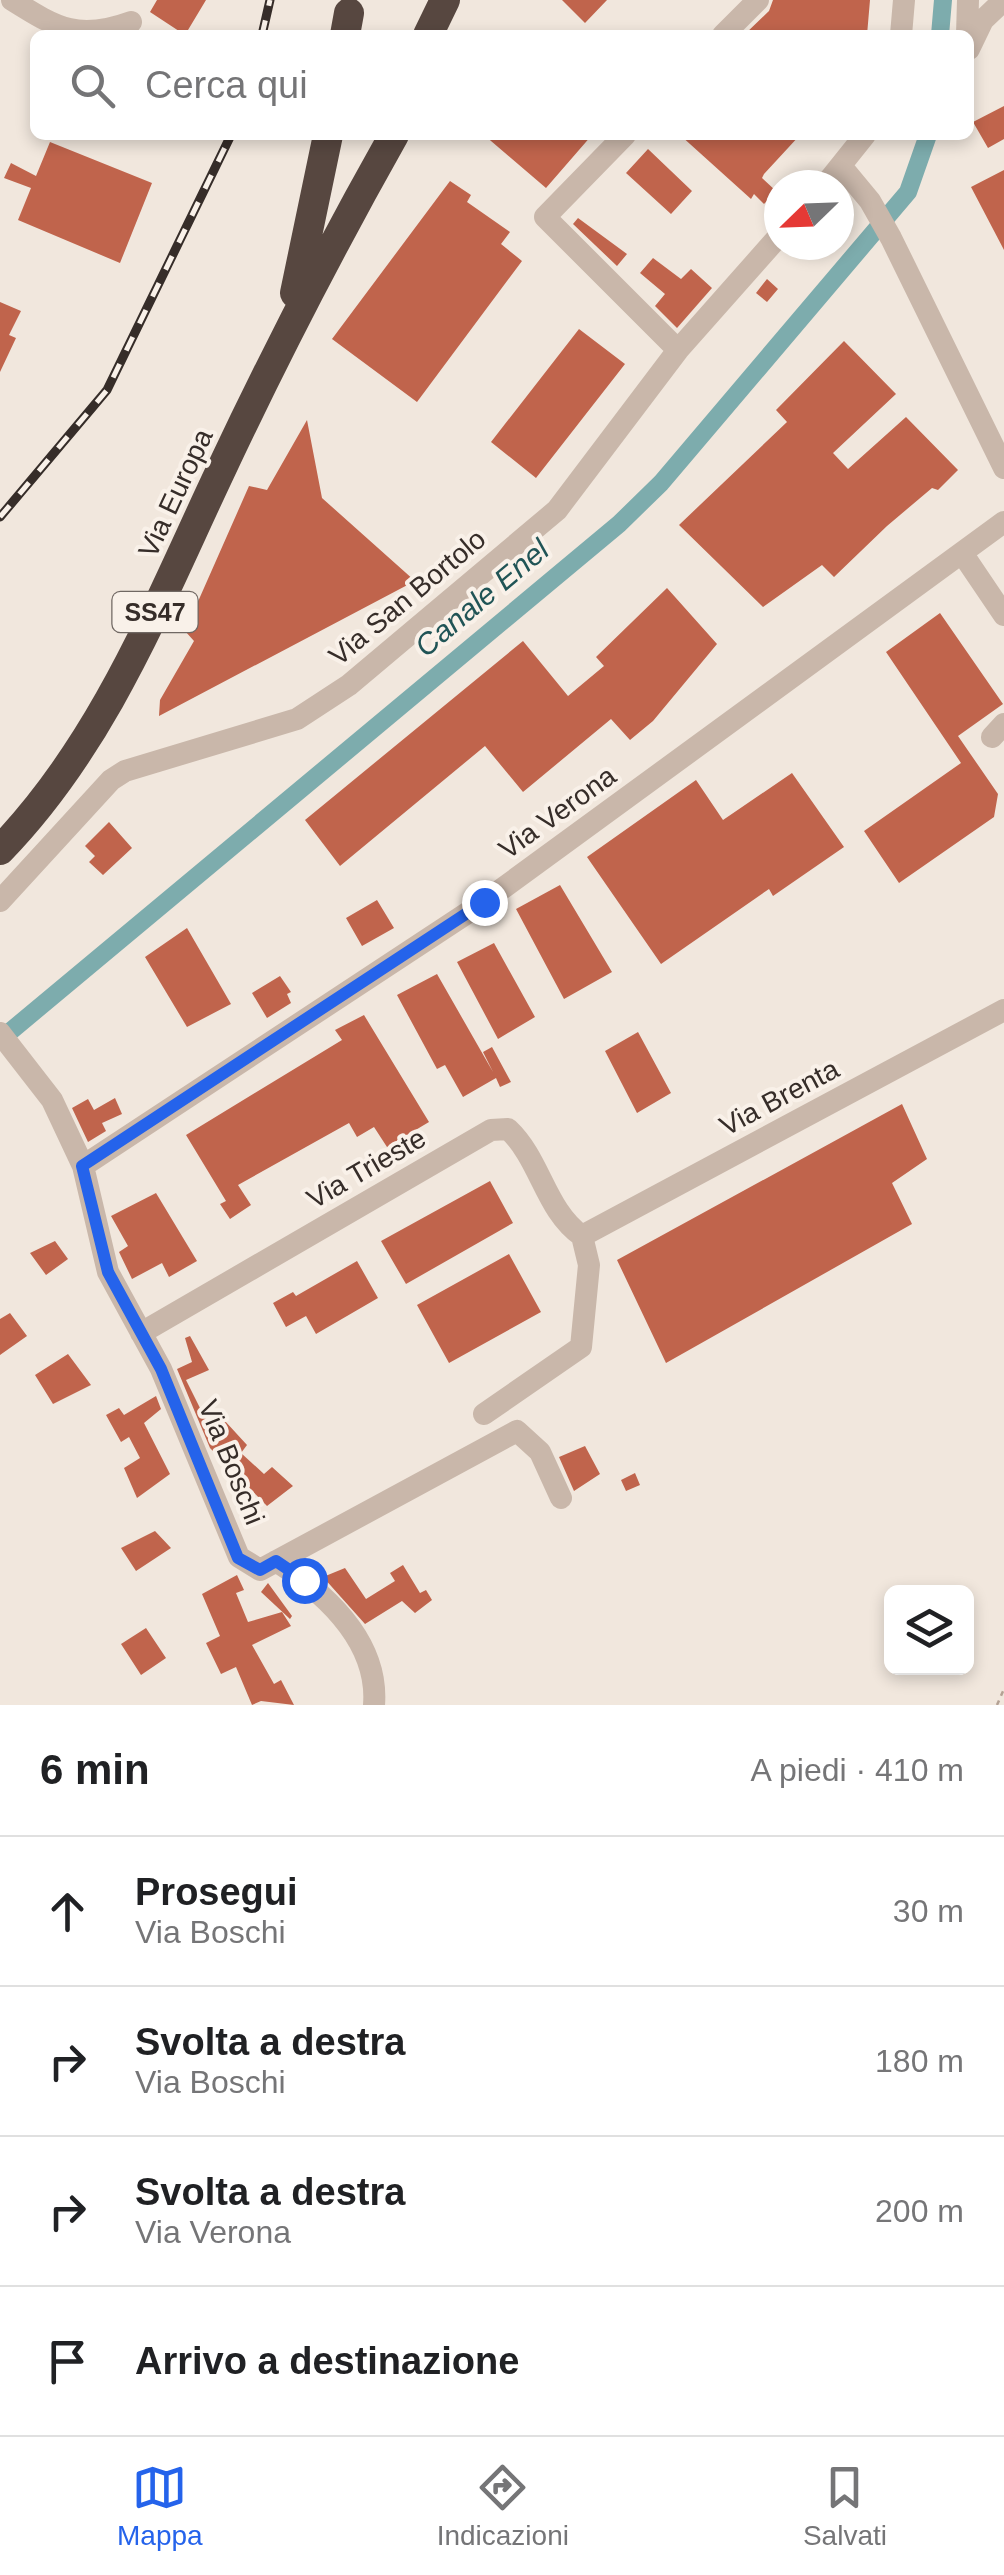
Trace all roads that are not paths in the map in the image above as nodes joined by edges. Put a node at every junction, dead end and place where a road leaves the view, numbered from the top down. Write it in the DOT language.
graph roads {
  1 [pos="12,0"];
  2 [pos="445,0"];
  3 [pos="462,0"];
  4 [pos="758,0"];
  5 [pos="904,0"];
  6 [pos="968,0"];
  7 [pos="1004,0"];
  8 [pos="131,22"];
  9 [pos="71,30"];
  10 [pos="109,30"];
  11 [pos="430,30"];
  12 [pos="447,30"];
  13 [pos="728,30"];
  14 [pos="901,30"];
  15 [pos="969,30"];
  16 [pos="974,34"];
  17 [pos="327,140"];
  18 [pos="375,140"];
  19 [pos="391,140"];
  20 [pos="621,140"];
  21 [pos="861,140"];
  22 [pos="841,166"];
  23 [pos="837,170"];
  24 [pos="344,223"];
  25 [pos="764,253"];
  26 [pos="678,350"];
  27 [pos="274,362"];
  28 [pos="1004,468"];
  29 [pos="1004,522"];
  30 [pos="962,552"];
  31 [pos="1004,616"];
  32 [pos="0,850"];
  33 [pos="0,901"];
  34 [pos="1004,1010"];
  35 [pos="7,1041"];
  36 [pos="82,1166"];
  37 [pos="582,1236"];
  38 [pos="141,1332"];
  39 [pos="484,1414"];
  40 [pos="561,1498"];
  41 [pos="276,1561"];
  42 [pos="374,1705"];
  1 -- 9 [label="street"];
  2 -- 11 [label="highway"];
  3 -- 12 [label="highway"];
  4 -- 13 [label="street"];
  5 -- 14 [label="street"];
  6 -- 15 [label="street"];
  7 -- 16 [label="street"];
  8 -- 10 [label="street"];
  17 -- 27 [label="highway"];
  18 -- 24 [label="highway, SS47"];
  19 -- 24 [label="highway, SS47"];
  20 -- 26 [label="street"];
  21 -- 22 [label="street"];
  22 -- 23 [label="street"];
  22 -- 28 [label="street"];
  24 -- 27 [label="highway, SS47"];
  25 -- 26 [label="street, Via San Bortolo"];
  26 -- 33 [label="street, Via San Bortolo"];
  27 -- 32 [label="highway, Via Europa / SS47"];
  29 -- 30 [label="street, Via Verona"];
  30 -- 31 [label="street"];
  30 -- 36 [label="street, Via Verona"];
  34 -- 37 [label="street, Via Brenta"];
  35 -- 36 [label="street, Via Boschi"];
  36 -- 38 [label="street, Via Boschi"];
  37 -- 38 [label="street, Via Trieste"];
  37 -- 39 [label="street"];
  38 -- 41 [label="street, Via Boschi"];
  40 -- 41 [label="street, Via Boschi"];
  41 -- 42 [label="street"];
}
